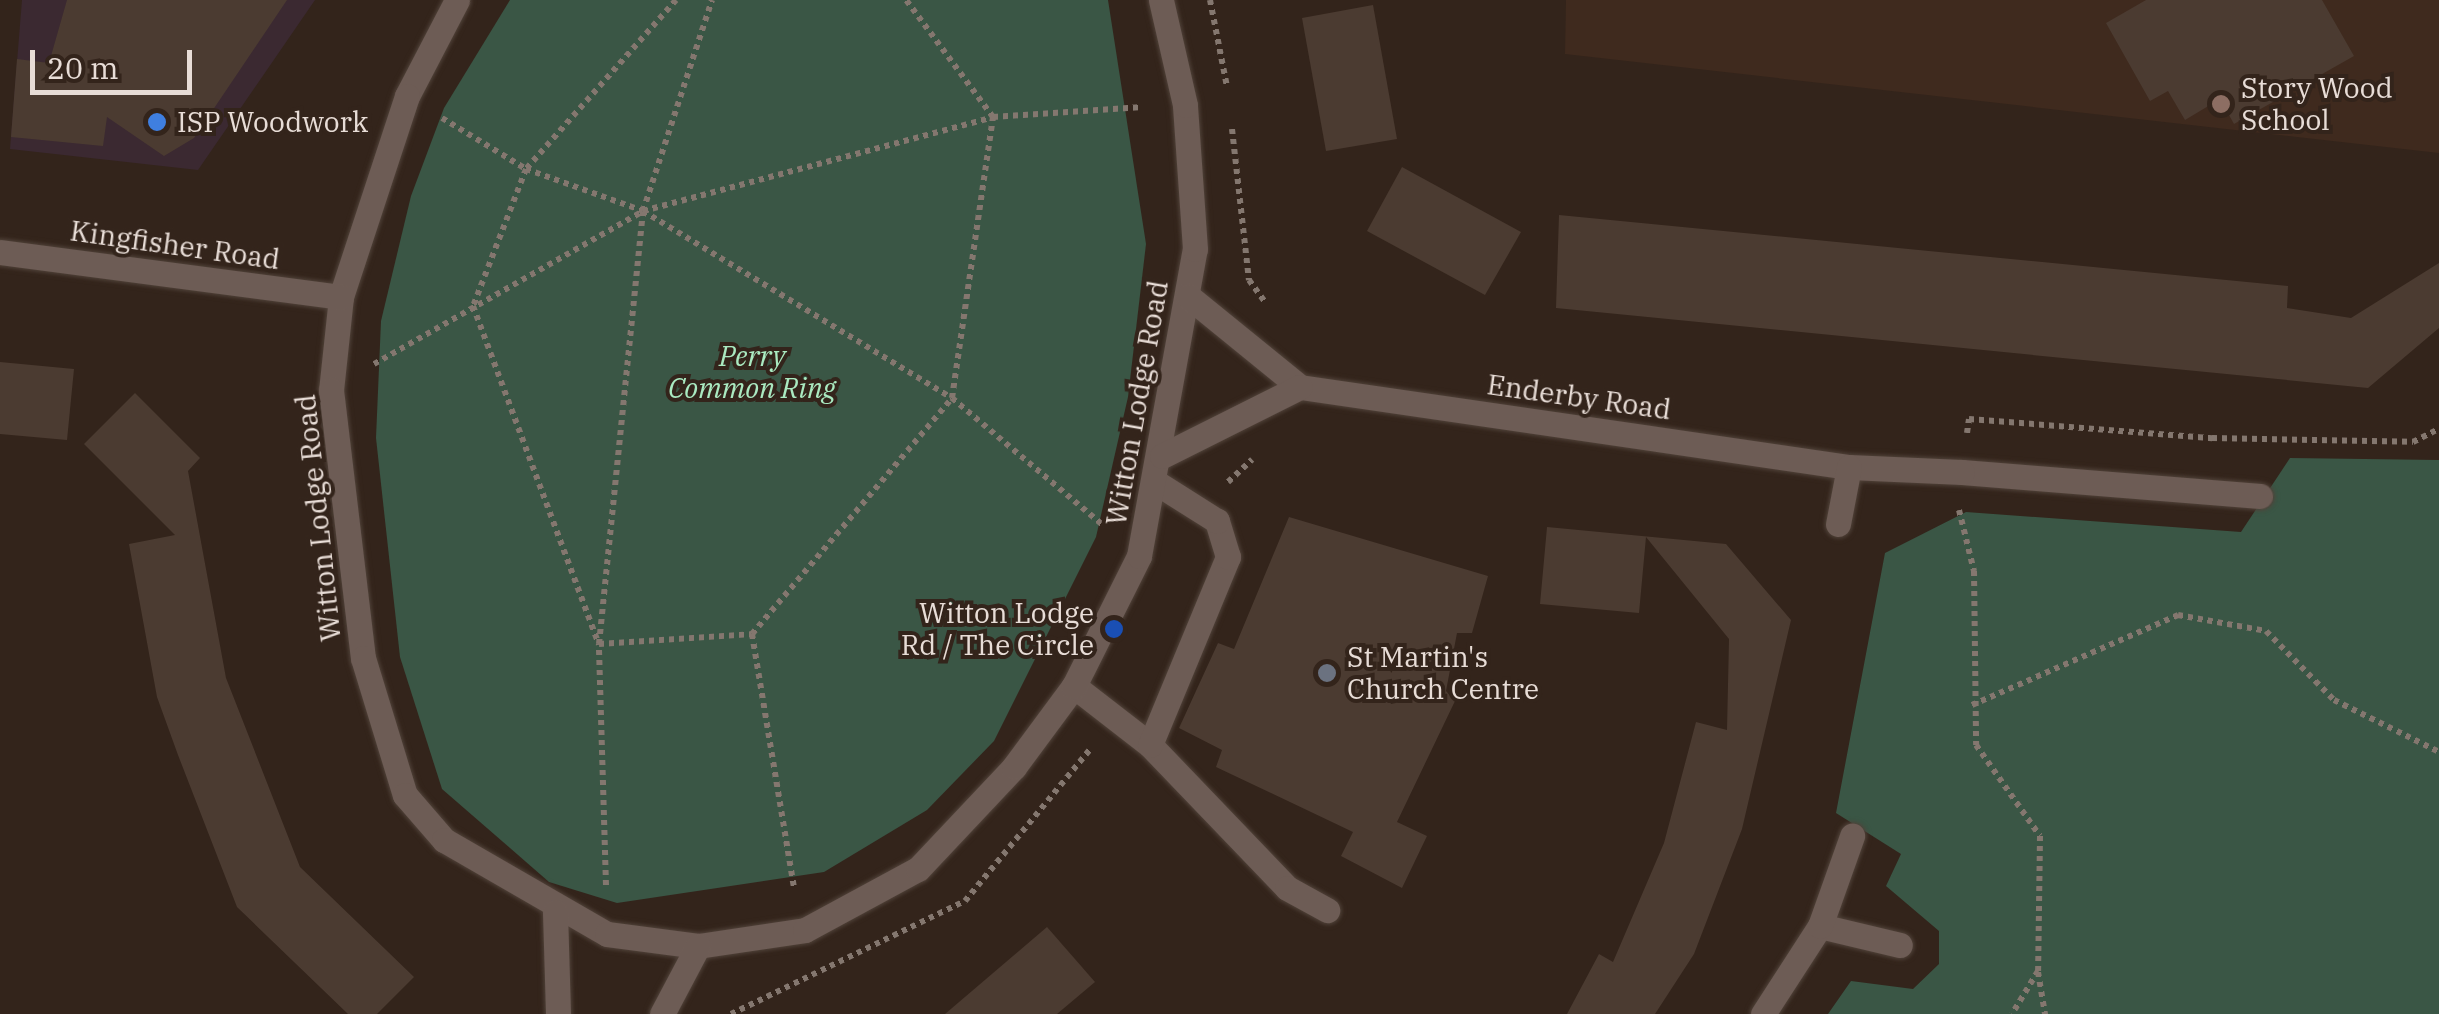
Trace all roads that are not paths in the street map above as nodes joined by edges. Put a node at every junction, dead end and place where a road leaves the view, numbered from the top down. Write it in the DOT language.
graph roads {
  1 [pos="457,0"];
  2 [pos="1160,0"];
  3 [pos="0,252"];
  4 [pos="1188,296"];
  5 [pos="342,298"];
  6 [pos="1300,387"];
  7 [pos="1162,456"];
  8 [pos="1849,466"];
  9 [pos="1157,484"];
  10 [pos="2260,496"];
  11 [pos="1838,524"];
  12 [pos="1074,686"];
  13 [pos="1150,746"];
  14 [pos="1852,836"];
  15 [pos="1328,910"];
  16 [pos="555,912"];
  17 [pos="1820,926"];
  18 [pos="698,946"];
  19 [pos="1900,946"];
  20 [pos="558,1014"];
  21 [pos="662,1014"];
  22 [pos="1763,1014"];
  1 -- 5 [label="street, Witton Lodge Road"];
  2 -- 4 [label="street, Witton Lodge Road"];
  3 -- 5 [label="street, Kingfisher Road"];
  4 -- 6 [label="street"];
  4 -- 7 [label="street, Witton Lodge Road"];
  5 -- 16 [label="street, Witton Lodge Road"];
  6 -- 7 [label="street"];
  6 -- 8 [label="street, Enderby Road"];
  7 -- 9 [label="street, Witton Lodge Road"];
  8 -- 10 [label="street, Enderby Road"];
  8 -- 11 [label="street"];
  9 -- 12 [label="street, Witton Lodge Road"];
  9 -- 13 [label="street"];
  12 -- 13 [label="street"];
  12 -- 18 [label="street, Witton Lodge Road"];
  13 -- 15 [label="street"];
  14 -- 17 [label="street"];
  16 -- 18 [label="street, Witton Lodge Road"];
  16 -- 20 [label="street"];
  17 -- 19 [label="street"];
  17 -- 22 [label="street"];
  18 -- 21 [label="street"];
}
